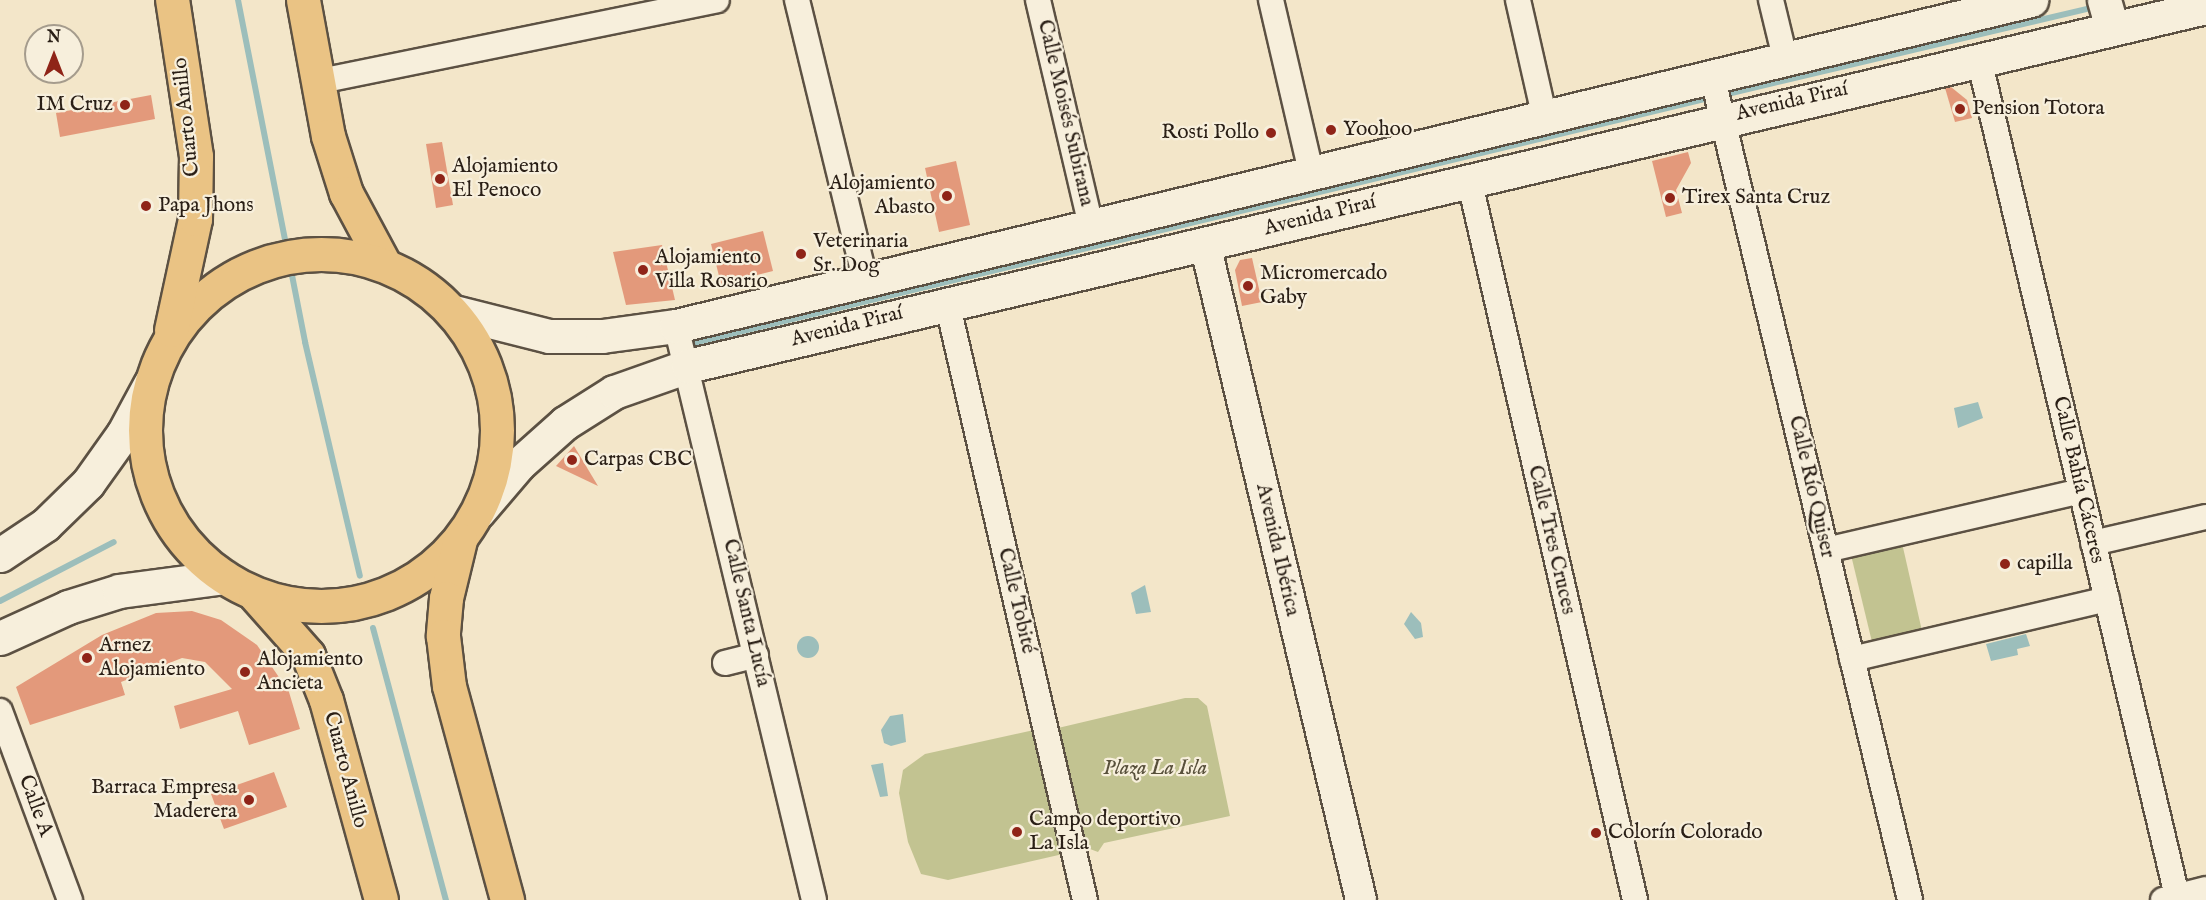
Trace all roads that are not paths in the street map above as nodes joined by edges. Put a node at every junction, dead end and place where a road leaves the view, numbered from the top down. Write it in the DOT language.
graph roads {
  1 [pos="172,0"];
  2 [pos="303,0"];
  3 [pos="717,0"];
  4 [pos="797,0"];
  5 [pos="1038,0"];
  6 [pos="1271,0"];
  7 [pos="1518,0"];
  8 [pos="1771,0"];
  9 [pos="2016,2"];
  10 [pos="2206,7"];
  11 [pos="2108,17"];
  12 [pos="1785,58"];
  13 [pos="1979,59"];
  14 [pos="1713,77"];
  15 [pos="315,82"];
  16 [pos="1544,114"];
  17 [pos="1722,115"];
  18 [pos="1311,172"];
  19 [pos="1469,179"];
  20 [pos="1193,203"];
  21 [pos="1091,226"];
  22 [pos="1204,241"];
  23 [pos="384,264"];
  24 [pos="866,282"];
  25 [pos="947,302"];
  26 [pos="453,312"];
  27 [pos="677,329"];
  28 [pos="169,340"];
  29 [pos="687,363"];
  30 [pos="150,384"];
  31 [pos="2081,491"];
  32 [pos="478,512"];
  33 [pos="2206,517"];
  34 [pos="460,540"];
  35 [pos="2093,543"];
  36 [pos="1826,550"];
  37 [pos="0,555"];
  38 [pos="238,584"];
  39 [pos="2107,599"];
  40 [pos="0,638"];
  41 [pos="756,655"];
  42 [pos="1852,659"];
  43 [pos="725,663"];
  44 [pos="0,711"];
  45 [pos="2206,890"];
  46 [pos="2173,899"];
  47 [pos="70,900"];
  48 [pos="381,900"];
  49 [pos="507,900"];
  50 [pos="814,900"];
  51 [pos="1085,900"];
  52 [pos="1361,900"];
  53 [pos="1635,900"];
  54 [pos="1910,900"];
  1 -- 28 [label="highway, Cuarto Anillo"];
  2 -- 15 [label="highway"];
  3 -- 15 [label="street"];
  4 -- 24 [label="street"];
  5 -- 21 [label="street, Calle Moisés Subirana"];
  6 -- 18 [label="street"];
  7 -- 16 [label="street"];
  8 -- 12 [label="street"];
  9 -- 12 [label="main road, Avenida Piraí"];
  10 -- 11 [label="main road, Avenida Piraí"];
  11 -- 13 [label="main road, Avenida Piraí"];
  12 -- 14 [label="main road, Avenida Piraí"];
  13 -- 17 [label="main road, Avenida Piraí"];
  13 -- 31 [label="street, Calle Bahía Cáceres"];
  14 -- 16 [label="main road, Avenida Piraí"];
  14 -- 17 [label="street, Calle Río Quiser"];
  15 -- 23 [label="highway"];
  16 -- 18 [label="main road, Avenida Piraí"];
  17 -- 19 [label="main road, Avenida Piraí"];
  17 -- 36 [label="street, Calle Río Quiser"];
  18 -- 20 [label="main road, Avenida Piraí"];
  19 -- 22 [label="main road, Avenida Piraí"];
  19 -- 53 [label="street, Calle Tres Cruces"];
  20 -- 21 [label="main road, Avenida Piraí"];
  20 -- 22 [label="street, Avenida Ibérica"];
  21 -- 24 [label="main road, Avenida Piraí"];
  22 -- 25 [label="main road, Avenida Piraí"];
  22 -- 52 [label="street, Avenida Ibérica"];
  23 -- 26 [label="highway"];
  23 -- 28 [label="highway"];
  24 -- 27 [label="main road, Avenida Piraí"];
  25 -- 29 [label="main road, Avenida Piraí"];
  25 -- 51 [label="street, Calle Tobité"];
  26 -- 27 [label="main road, Avenida Piraí"];
  26 -- 32 [label="highway"];
  27 -- 29 [label="street, Calle Santa Lucía"];
  28 -- 30 [label="highway, Cuarto Anillo"];
  29 -- 32 [label="main road, Avenida Piraí"];
  29 -- 41 [label="street, Calle Santa Lucía"];
  30 -- 37 [label="main road"];
  30 -- 38 [label="highway, Cuarto Anillo"];
  31 -- 35 [label="street, Calle Bahía Cáceres"];
  31 -- 36 [label="street"];
  32 -- 34 [label="highway"];
  33 -- 35 [label="street"];
  34 -- 38 [label="highway"];
  34 -- 49 [label="highway"];
  35 -- 39 [label="street, Calle Bahía Cáceres"];
  36 -- 42 [label="street, Calle Río Quiser"];
  38 -- 40 [label="main road"];
  38 -- 48 [label="highway, Cuarto Anillo"];
  39 -- 42 [label="street"];
  39 -- 46 [label="street, Calle Bahía Cáceres"];
  41 -- 43 [label="street"];
  41 -- 50 [label="street, Calle Santa Lucía"];
  42 -- 54 [label="street, Calle Río Quiser"];
  44 -- 47 [label="street, Calle A"];
  45 -- 46 [label="street"];
}
